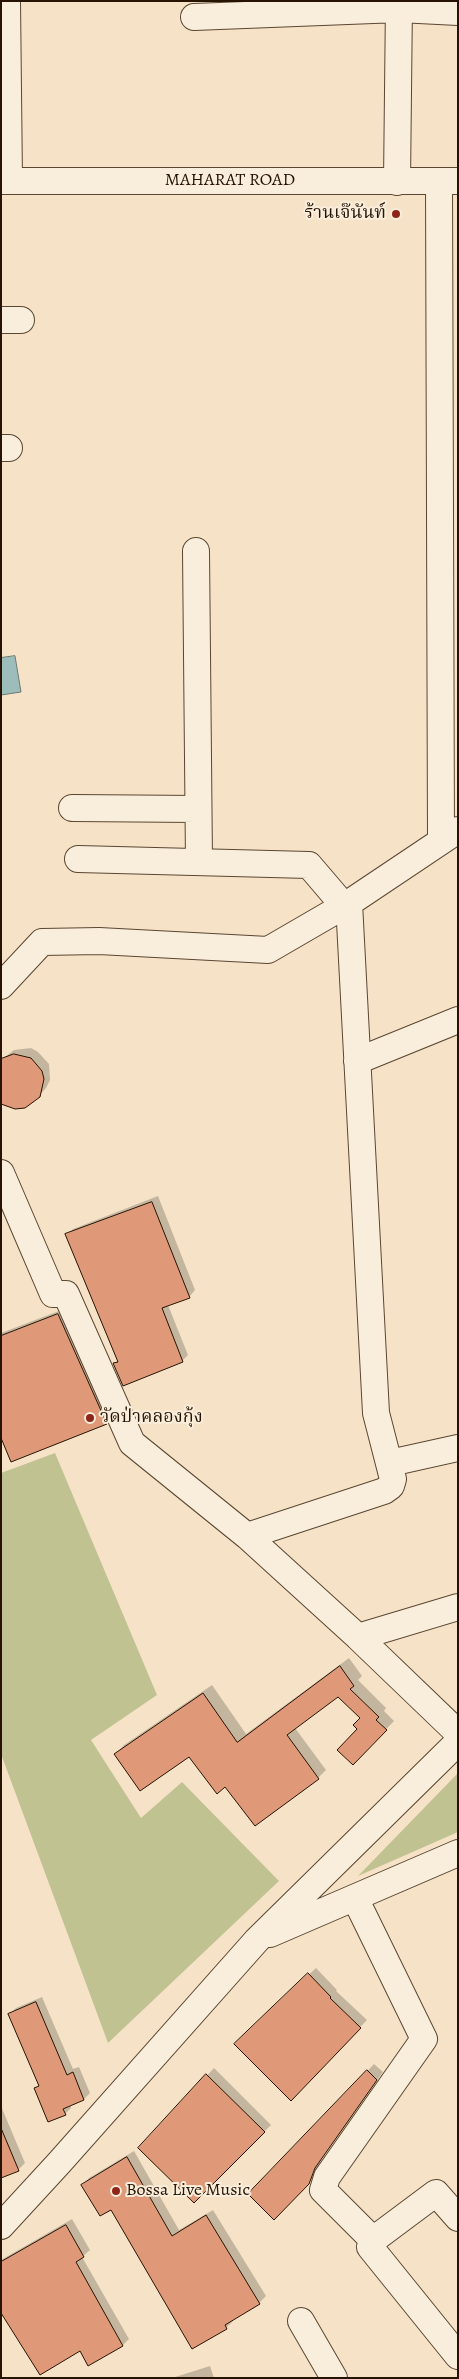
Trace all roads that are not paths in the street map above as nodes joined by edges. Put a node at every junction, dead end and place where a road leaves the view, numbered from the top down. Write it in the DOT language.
graph roads {
  1 [pos="1,2"];
  2 [pos="7,2"];
  3 [pos="399,5"];
  4 [pos="458,12"];
  5 [pos="194,17"];
  6 [pos="5,181"];
  7 [pos="448,181"];
  8 [pos="398,182"];
  9 [pos="449,359"];
  10 [pos="196,551"];
  11 [pos="72,808"];
  12 [pos="198,809"];
  13 [pos="449,836"];
  14 [pos="78,859"];
  15 [pos="199,862"];
  16 [pos="346,905"];
  17 [pos="1,986"];
  18 [pos="458,1020"];
  19 [pos="357,1061"];
  20 [pos="1,1173"];
  21 [pos="458,1448"];
  22 [pos="390,1463"];
  23 [pos="247,1536"];
  24 [pos="458,1607"];
  25 [pos="358,1637"];
  26 [pos="458,1733"];
  27 [pos="458,1742"];
  28 [pos="458,1853"];
  29 [pos="355,1898"];
  30 [pos="258,1940"];
  31 [pos="458,2218"];
  32 [pos="1,2226"];
  33 [pos="374,2240"];
  34 [pos="301,2321"];
  35 [pos="458,2356"];
  36 [pos="334,2378"];
  1 -- 2 [label="street"];
  2 -- 6 [label="street"];
  3 -- 4 [label="street"];
  3 -- 5 [label="street"];
  3 -- 8 [label="street"];
  6 -- 8 [label="street, MAHARAT ROAD"];
  7 -- 8 [label="street, MAHARAT ROAD"];
  7 -- 9 [label="street"];
  9 -- 13 [label="street"];
  10 -- 12 [label="street"];
  11 -- 12 [label="street"];
  12 -- 15 [label="street"];
  13 -- 16 [label="street"];
  14 -- 15 [label="street"];
  15 -- 16 [label="street"];
  16 -- 17 [label="street"];
  16 -- 19 [label="street"];
  18 -- 19 [label="street"];
  19 -- 22 [label="street"];
  20 -- 23 [label="street"];
  21 -- 22 [label="street"];
  22 -- 23 [label="street"];
  23 -- 25 [label="street"];
  24 -- 25 [label="street"];
  25 -- 26 [label="street"];
  27 -- 30 [label="street"];
  28 -- 29 [label="street"];
  29 -- 30 [label="street"];
  29 -- 33 [label="street"];
  30 -- 32 [label="street"];
  31 -- 33 [label="street"];
  33 -- 35 [label="street"];
  34 -- 36 [label="street"];
}
